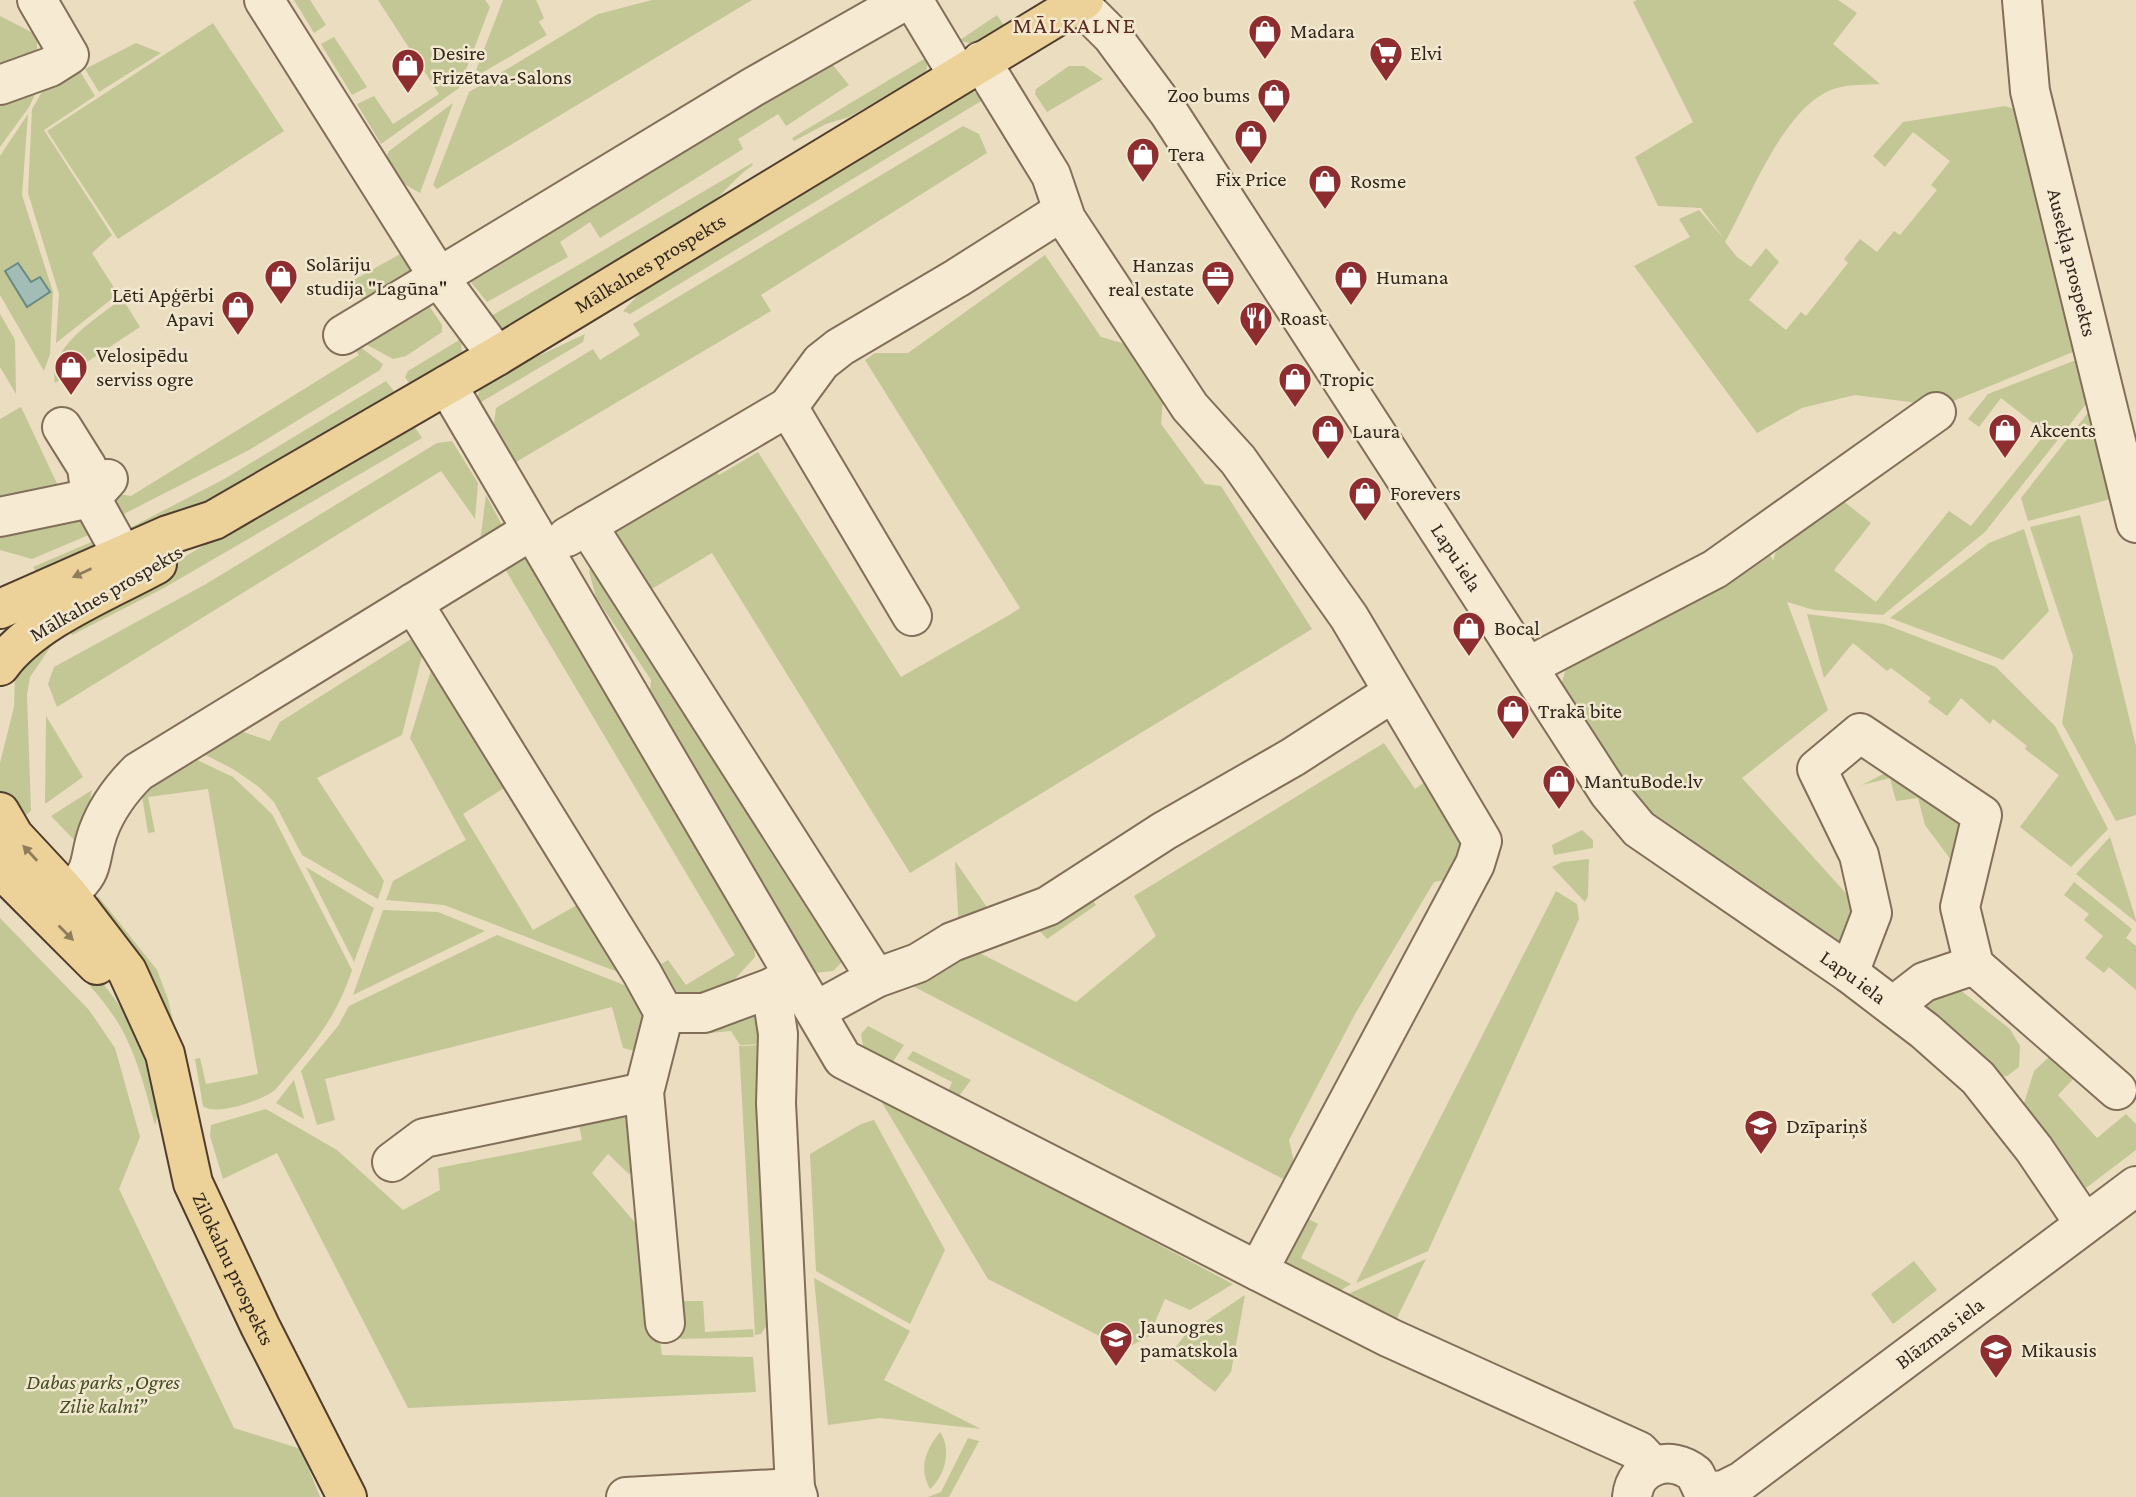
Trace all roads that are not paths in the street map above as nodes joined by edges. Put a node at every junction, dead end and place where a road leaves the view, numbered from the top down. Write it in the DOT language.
graph roads {
  1 [pos="37,0"];
  2 [pos="264,0"];
  3 [pos="906,0"];
  4 [pos="913,0"];
  5 [pos="2022,0"];
  6 [pos="1080,1"];
  7 [pos="969,68"];
  8 [pos="0,85"];
  9 [pos="1061,212"];
  10 [pos="440,279"];
  11 [pos="343,335"];
  12 [pos="497,356"];
  13 [pos="447,385"];
  14 [pos="789,407"];
  15 [pos="1937,412"];
  16 [pos="62,427"];
  17 [pos="101,486"];
  18 [pos="2134,505"];
  19 [pos="0,517"];
  20 [pos="214,520"];
  21 [pos="587,525"];
  22 [pos="538,540"];
  23 [pos="122,554"];
  24 [pos="413,603"];
  25 [pos="0,609"];
  26 [pos="912,616"];
  27 [pos="0,666"];
  28 [pos="1529,666"];
  29 [pos="1392,693"];
  30 [pos="0,812"];
  31 [pos="0,868"];
  32 [pos="68,894"];
  33 [pos="1974,965"];
  34 [pos="1849,973"];
  35 [pos="876,978"];
  36 [pos="783,981"];
  37 [pos="1893,1006"];
  38 [pos="816,1011"];
  39 [pos="663,1013"];
  40 [pos="153,1028"];
  41 [pos="2118,1090"];
  42 [pos="644,1092"];
  43 [pos="392,1162"];
  44 [pos="2136,1186"];
  45 [pos="2084,1223"];
  46 [pos="1258,1271"];
  47 [pos="665,1323"];
  48 [pos="1653,1466"];
  49 [pos="796,1492"];
  50 [pos="1706,1494"];
  51 [pos="347,1497"];
  52 [pos="626,1497"];
  53 [pos="1632,1497"];
  1 -- 8 [label="street"];
  2 -- 10 [label="street"];
  3 -- 10 [label="street"];
  4 -- 7 [label="street"];
  5 -- 18 [label="street, Ausekļa prospekts"];
  6 -- 7 [label="main road, Mālkalnes prospekts"];
  6 -- 28 [label="street, Lapu iela"];
  7 -- 9 [label="street"];
  7 -- 12 [label="main road, Mālkalnes prospekts"];
  9 -- 14 [label="street"];
  9 -- 29 [label="street"];
  10 -- 11 [label="street"];
  10 -- 12 [label="street"];
  12 -- 13 [label="main road, Mālkalnes prospekts"];
  13 -- 20 [label="main road, Mālkalnes prospekts"];
  13 -- 22 [label="street"];
  14 -- 21 [label="street"];
  14 -- 26 [label="street"];
  15 -- 28 [label="street"];
  16 -- 17 [label="street"];
  17 -- 19 [label="street"];
  17 -- 23 [label="street"];
  20 -- 23 [label="main road, Mālkalnes prospekts"];
  20 -- 27 [label="main road, Mālkalnes prospekts"];
  21 -- 22 [label="street"];
  21 -- 35 [label="street"];
  22 -- 24 [label="street"];
  22 -- 36 [label="street"];
  23 -- 25 [label="main road, Mālkalnes prospekts, one-way"];
  24 -- 32 [label="street"];
  24 -- 39 [label="street"];
  28 -- 34 [label="street, Lapu iela"];
  29 -- 35 [label="street"];
  29 -- 46 [label="street"];
  32 -- 30 [label="main road, Zilokalnu prospekts, one-way"];
  31 -- 40 [label="main road, Zilokalnu prospekts, one-way"];
  32 -- 40 [label="main road, Zilokalnu prospekts"];
  33 -- 34 [label="street"];
  33 -- 37 [label="street"];
  33 -- 41 [label="street"];
  34 -- 37 [label="street, Lapu iela"];
  35 -- 38 [label="street"];
  36 -- 38 [label="street"];
  36 -- 39 [label="street"];
  36 -- 49 [label="street"];
  37 -- 45 [label="street, Lapu iela"];
  38 -- 46 [label="street"];
  39 -- 42 [label="street"];
  40 -- 51 [label="main road, Zilokalnu prospekts"];
  42 -- 43 [label="street"];
  42 -- 47 [label="street"];
  44 -- 45 [label="street, Blāzmas iela"];
  45 -- 50 [label="street, Blāzmas iela"];
  46 -- 48 [label="street"];
  48 -- 50 [label="street"];
  48 -- 53 [label="street"];
  49 -- 52 [label="street"];
}
